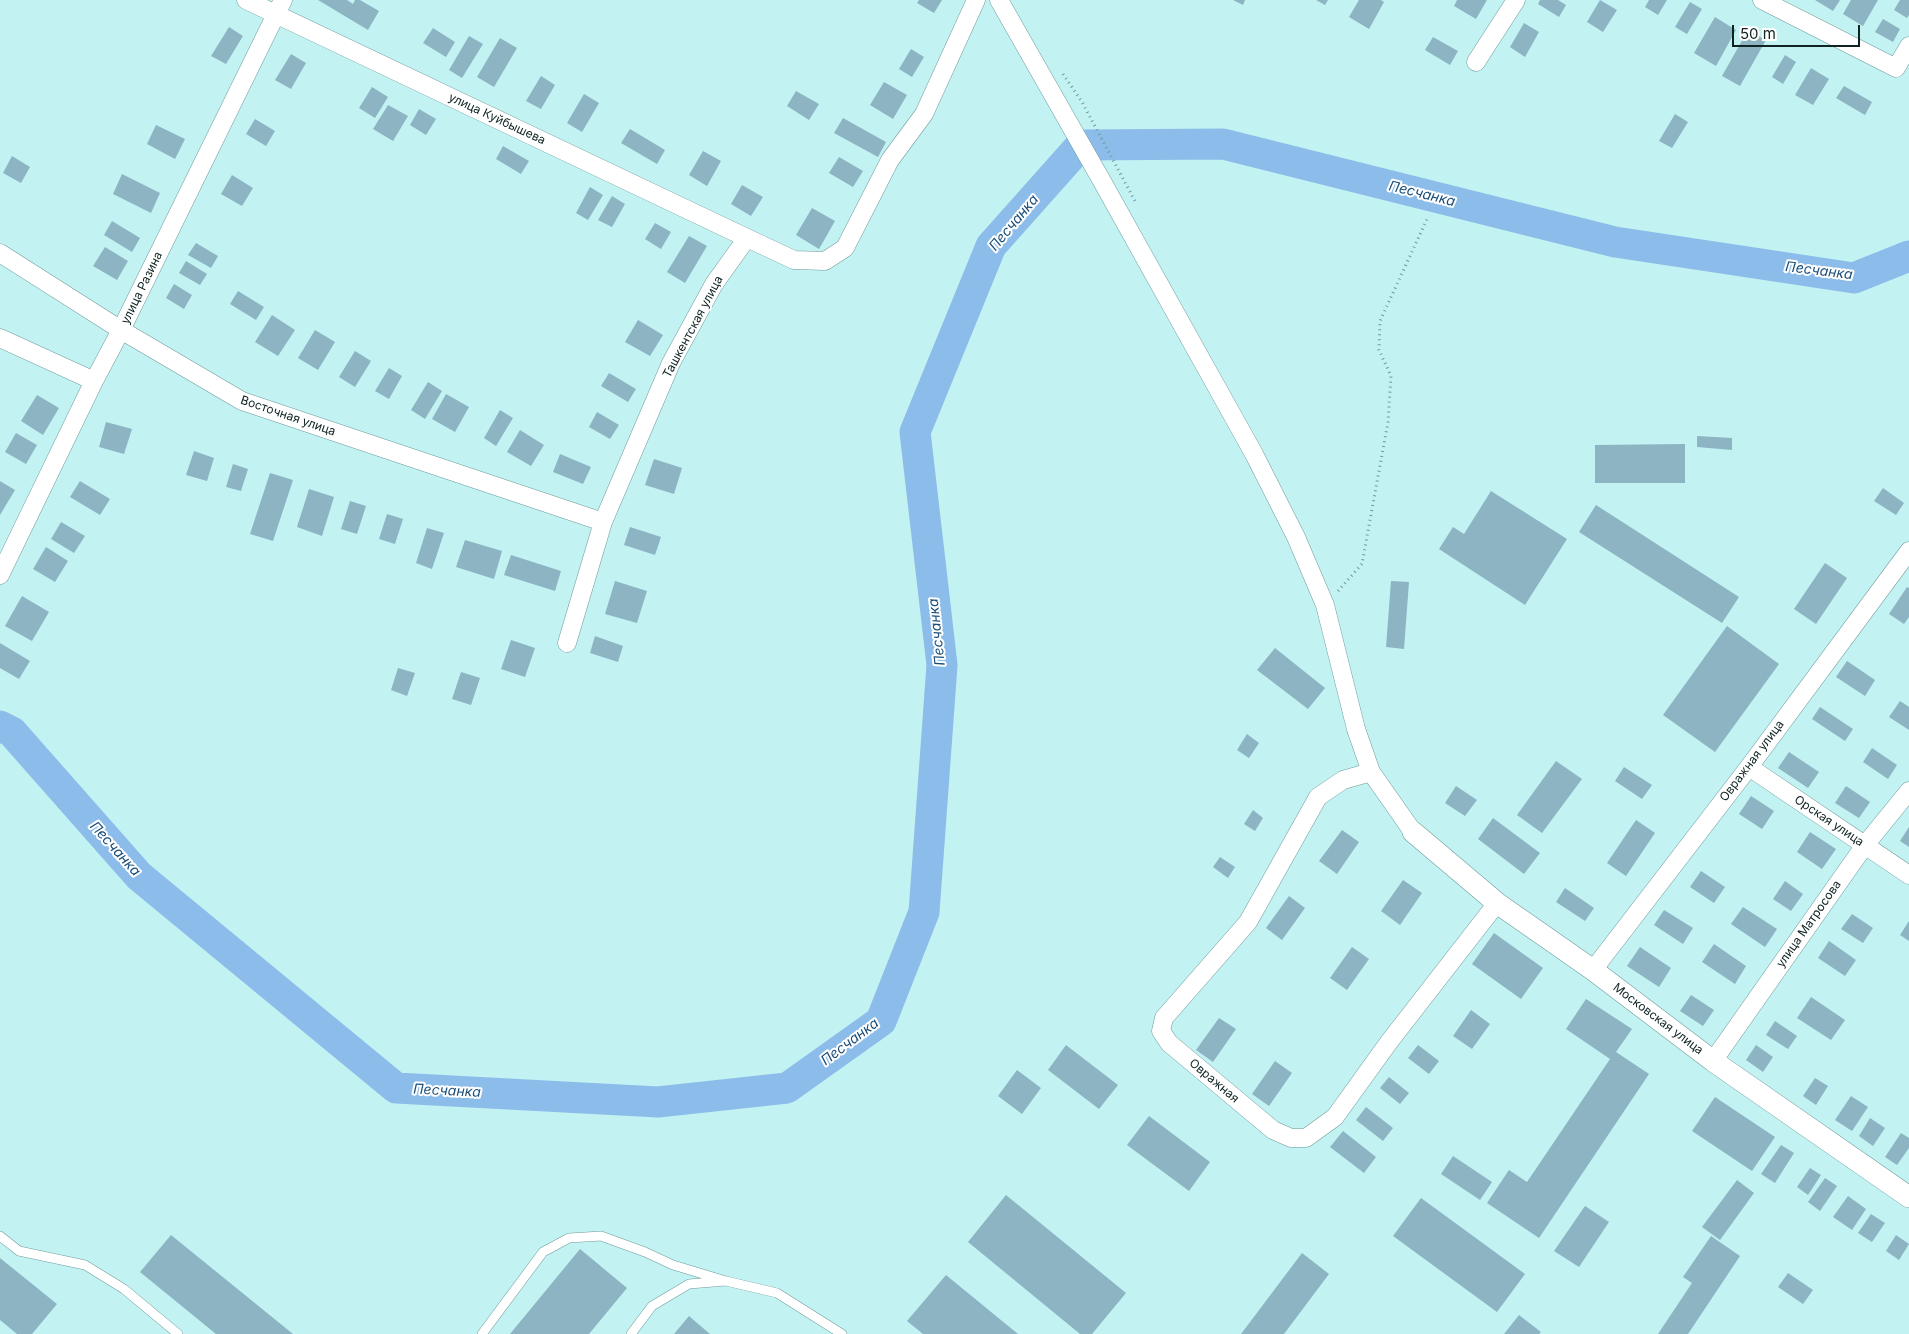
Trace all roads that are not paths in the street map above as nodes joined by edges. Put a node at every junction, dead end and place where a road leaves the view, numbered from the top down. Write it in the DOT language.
graph roads {
  1 [pos="246,0"];
  2 [pos="976,0"];
  3 [pos="999,0"];
  4 [pos="1516,0"];
  5 [pos="1762,0"];
  6 [pos="280,7"];
  7 [pos="1909,46"];
  8 [pos="1476,62"];
  9 [pos="747,238"];
  10 [pos="0,253"];
  11 [pos="121,330"];
  12 [pos="0,338"];
  13 [pos="94,381"];
  14 [pos="603,522"];
  15 [pos="1906,559"];
  16 [pos="0,575"];
  17 [pos="567,643"];
  18 [pos="1749,767"];
  19 [pos="1371,772"];
  20 [pos="1909,790"];
  21 [pos="1413,832"];
  22 [pos="1865,845"];
  23 [pos="1909,875"];
  24 [pos="1497,902"];
  25 [pos="1593,970"];
  26 [pos="1713,1061"];
  27 [pos="1909,1197"];
  28 [pos="0,1236"];
  29 [pos="726,1281"];
  30 [pos="178,1334"];
  31 [pos="482,1334"];
  32 [pos="630,1334"];
  33 [pos="842,1334"];
  1 -- 6 [label="street, улица Куйбышева"];
  2 -- 9 [label="street"];
  3 -- 19 [label="street"];
  4 -- 8 [label="street"];
  5 -- 7 [label="street"];
  6 -- 9 [label="street, улица Куйбышева"];
  6 -- 11 [label="street, улица Разина"];
  9 -- 14 [label="street, Ташкентская улица"];
  10 -- 11 [label="street, Восточная улица"];
  11 -- 13 [label="street, улица Разина"];
  11 -- 14 [label="street, Восточная улица"];
  12 -- 13 [label="street"];
  13 -- 16 [label="street, улица Разина"];
  14 -- 17 [label="street, Ташкентская улица"];
  15 -- 18 [label="street, Овражная улица"];
  18 -- 22 [label="street, Орская улица"];
  18 -- 25 [label="street, Овражная улица"];
  19 -- 21 [label="street"];
  19 -- 24 [label="street, Овражная"];
  20 -- 22 [label="street, улица Матросова"];
  21 -- 24 [label="street, Московская улица"];
  22 -- 23 [label="street, Орская улица"];
  22 -- 26 [label="street, улица Матросова"];
  24 -- 25 [label="street, Московская улица"];
  25 -- 26 [label="street, Московская улица"];
  26 -- 27 [label="street, Московская улица"];
  28 -- 30 [label="lane"];
  29 -- 31 [label="lane"];
  29 -- 32 [label="lane"];
  29 -- 33 [label="lane"];
}
